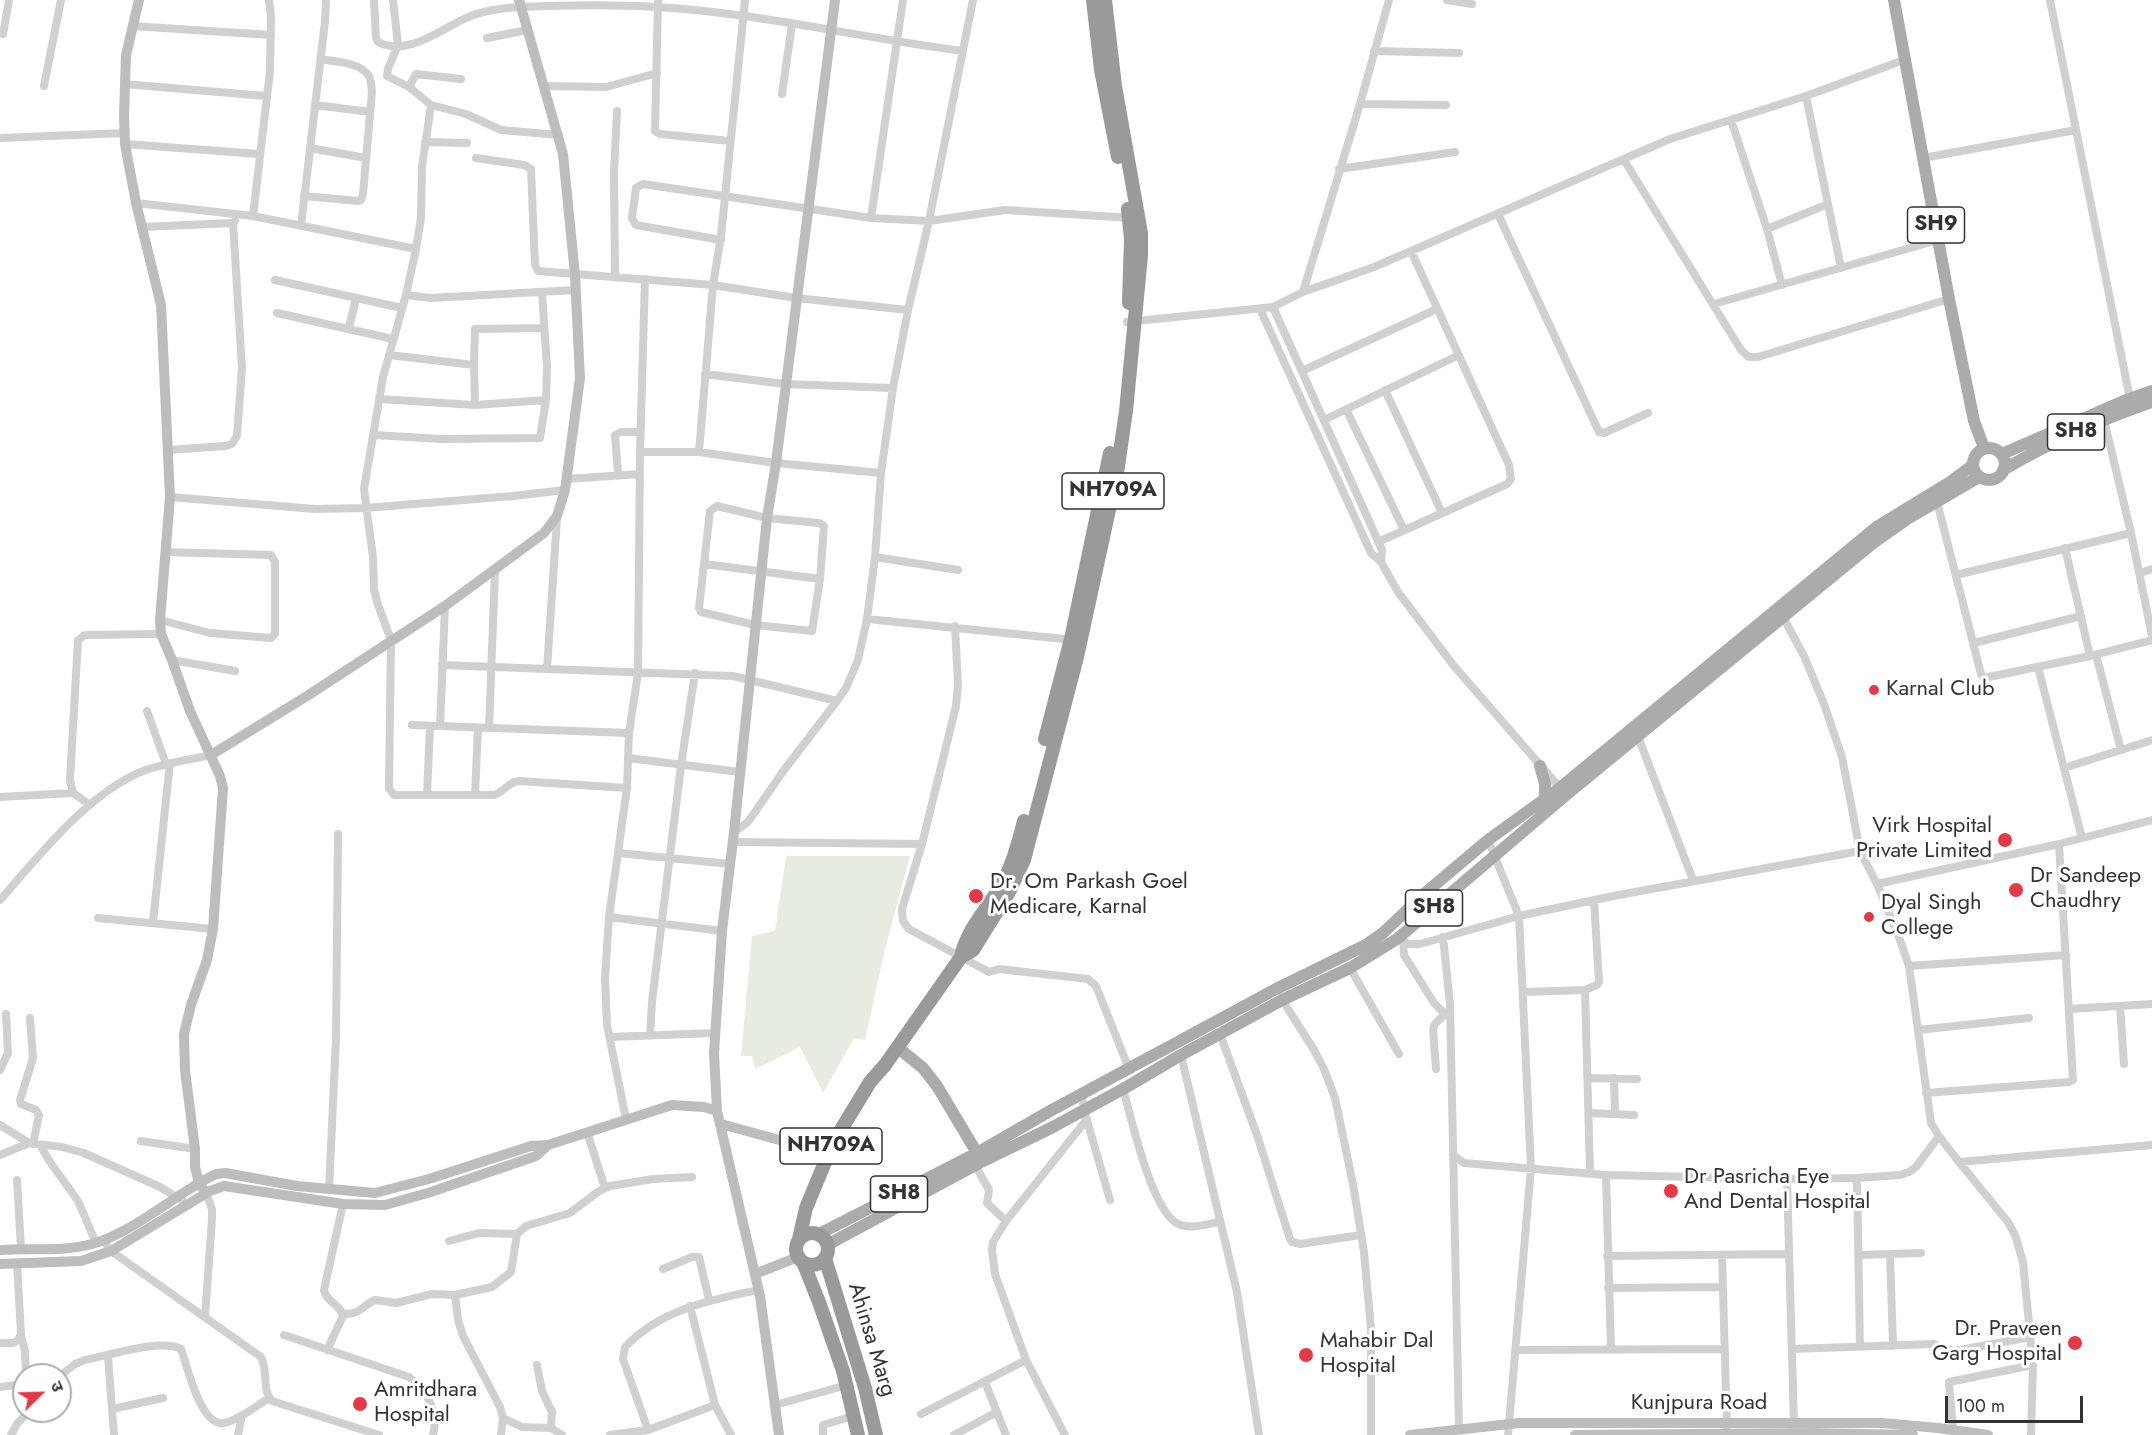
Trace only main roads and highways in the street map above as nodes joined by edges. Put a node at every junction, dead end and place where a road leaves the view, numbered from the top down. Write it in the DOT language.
graph roads {
  1 [pos="1093,0"];
  2 [pos="1105,0"];
  3 [pos="1894,0"];
  4 [pos="1134,219"];
  5 [pos="2152,391"];
  6 [pos="2152,402"];
  7 [pos="1984,448"];
  8 [pos="2002,454"];
  9 [pos="2003,470"];
  10 [pos="1976,471"];
  11 [pos="1780,613"];
  12 [pos="1540,766"];
  13 [pos="1563,792"];
  14 [pos="1545,799"];
  15 [pos="1317,976"];
  16 [pos="1279,994"];
  17 [pos="1236,1010"];
  18 [pos="1242,1022"];
  19 [pos="897,1047"];
  20 [pos="976,1159"];
  21 [pos="816,1242"];
  22 [pos="800,1259"];
  23 [pos="858,1435"];
  24 [pos="876,1435"];
  1 -- 4 [label="highway, NH709A"];
  2 -- 4 [label="highway, NH709A"];
  3 -- 7 [label="main road, SH9"];
  4 -- 19 [label="highway, NH709A"];
  5 -- 8 [label="main road, SH8"];
  6 -- 9 [label="main road, SH8"];
  7 -- 8 [label="main road"];
  7 -- 10 [label="main road, SH8"];
  8 -- 9 [label="main road"];
  9 -- 10 [label="main road, SH8"];
  10 -- 11 [label="main road, SH8"];
  10 -- 11 [label="main road, SH8"];
  11 -- 13 [label="main road, SH8"];
  12 -- 14 [label="main road"];
  13 -- 14 [label="main road, SH8"];
  13 -- 15 [label="main road, SH8"];
  14 -- 15 [label="main road, SH8"];
  15 -- 16 [label="main road, SH8"];
  16 -- 17 [label="main road, SH8"];
  16 -- 18 [label="main road, SH8"];
  17 -- 18 [label="main road"];
  17 -- 20 [label="main road, SH8"];
  18 -- 20 [label="main road, SH8"];
  19 -- 20 [label="main road"];
  19 -- 21 [label="highway, NH709A"];
  20 -- 21 [label="main road, SH8"];
  21 -- 22 [label="highway, NH709A"];
  21 -- 22 [label="highway"];
  21 -- 24 [label="highway, Ahinsa Marg"];
  22 -- 23 [label="highway, Ahinsa Marg / NH709A"];
}
